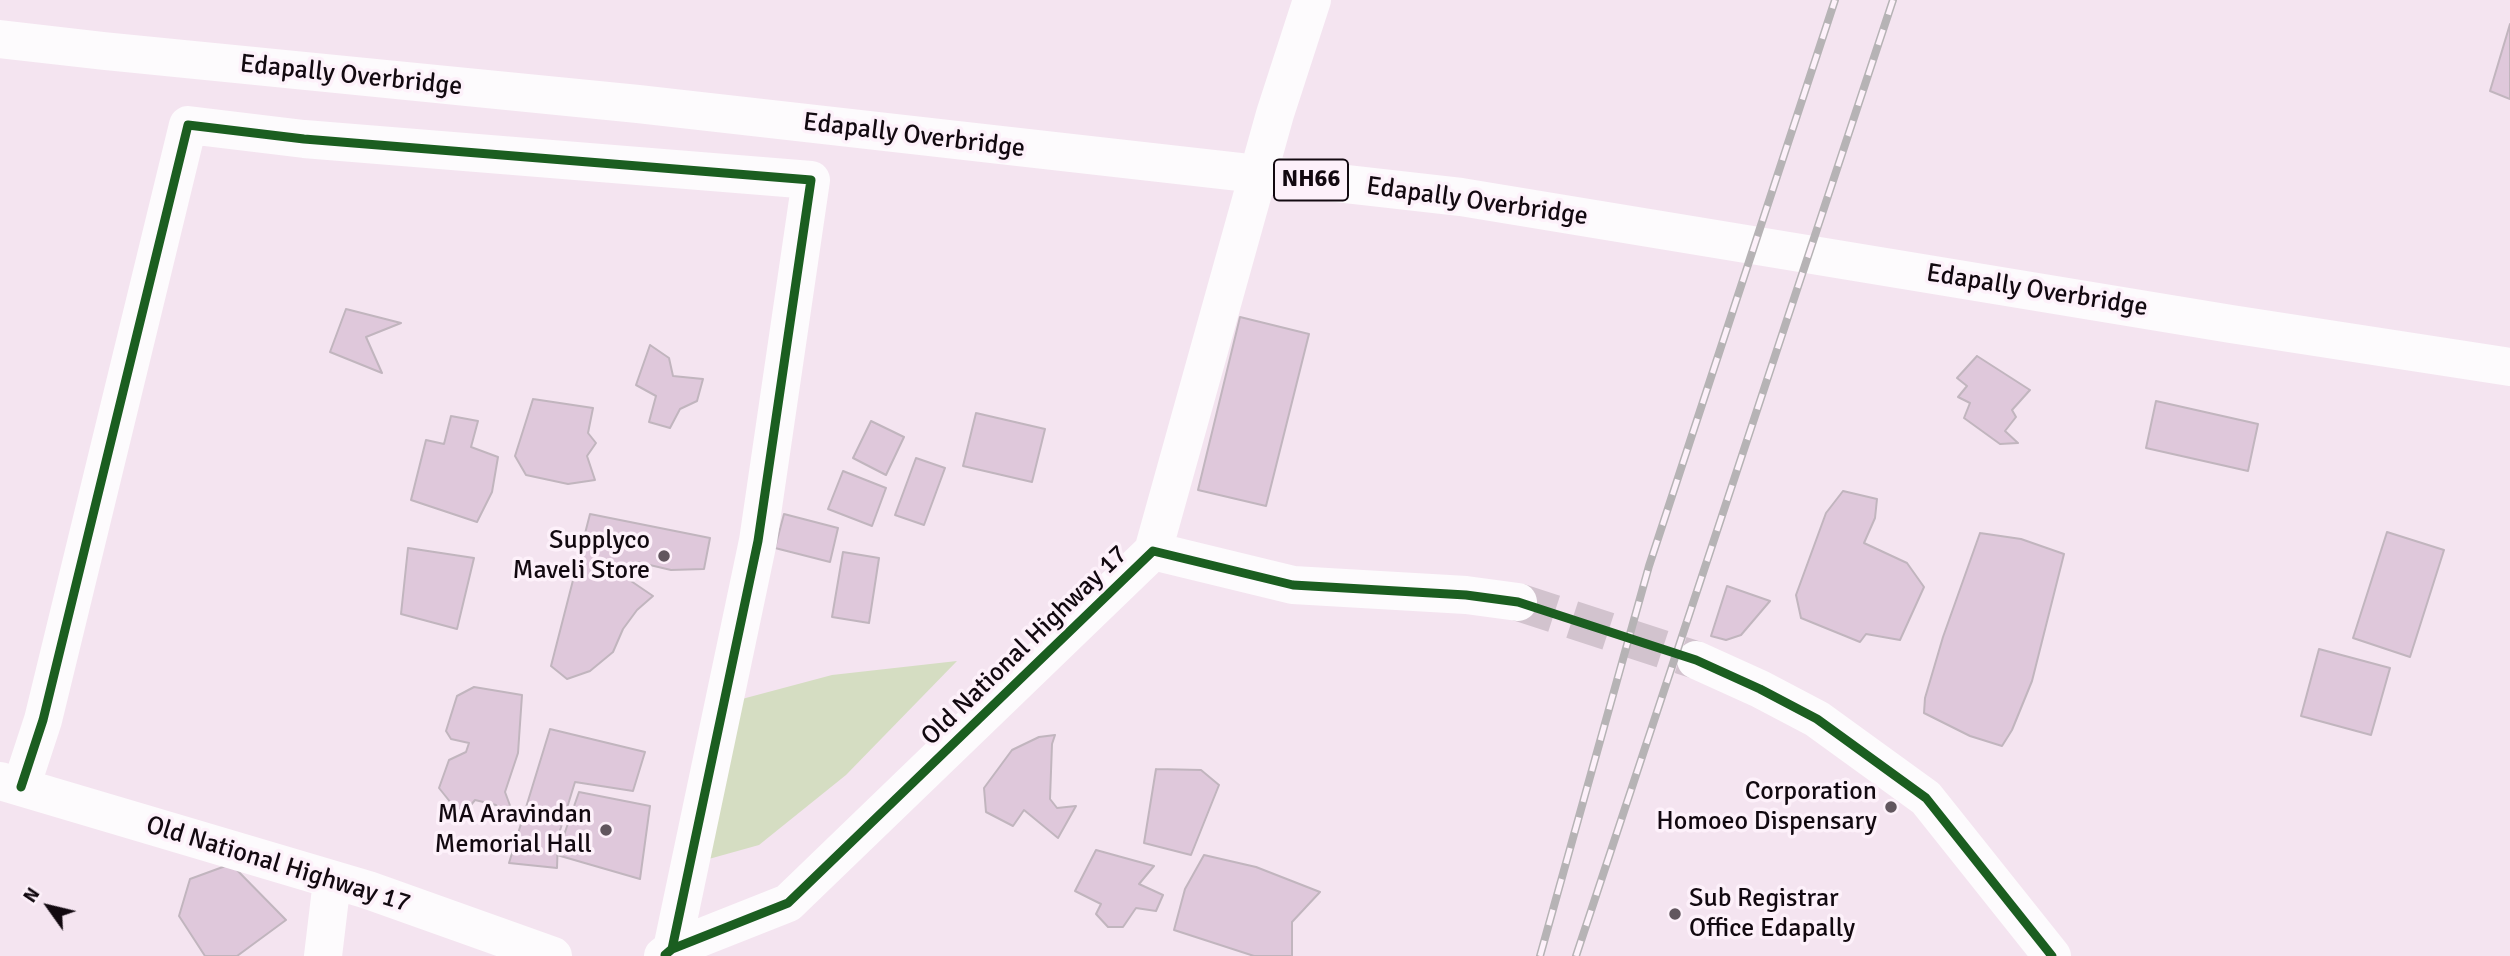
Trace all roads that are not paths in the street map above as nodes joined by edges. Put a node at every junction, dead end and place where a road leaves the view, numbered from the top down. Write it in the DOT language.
graph roads {
  1 [pos="1312,0"];
  2 [pos="0,39"];
  3 [pos="2510,367"];
  4 [pos="1153,551"];
  5 [pos="1518,602"];
  6 [pos="1696,660"];
  7 [pos="10,784"];
  8 [pos="332,881"];
  9 [pos="668,953"];
  10 [pos="323,956"];
  11 [pos="553,956"];
  12 [pos="2052,956"];
  1 -- 4 [label="main road"];
  2 -- 3 [label="main road, Edapally Overbridge / NH66"];
  4 -- 5 [label="main road, Old National Highway 17"];
  4 -- 9 [label="main road, Old National Highway 17"];
  6 -- 12 [label="main road"];
  7 -- 8 [label="main road, Old National Highway 17"];
  7 -- 9 [label="main road"];
  8 -- 10 [label="main road"];
  8 -- 11 [label="main road, Old National Highway 17"];
}
